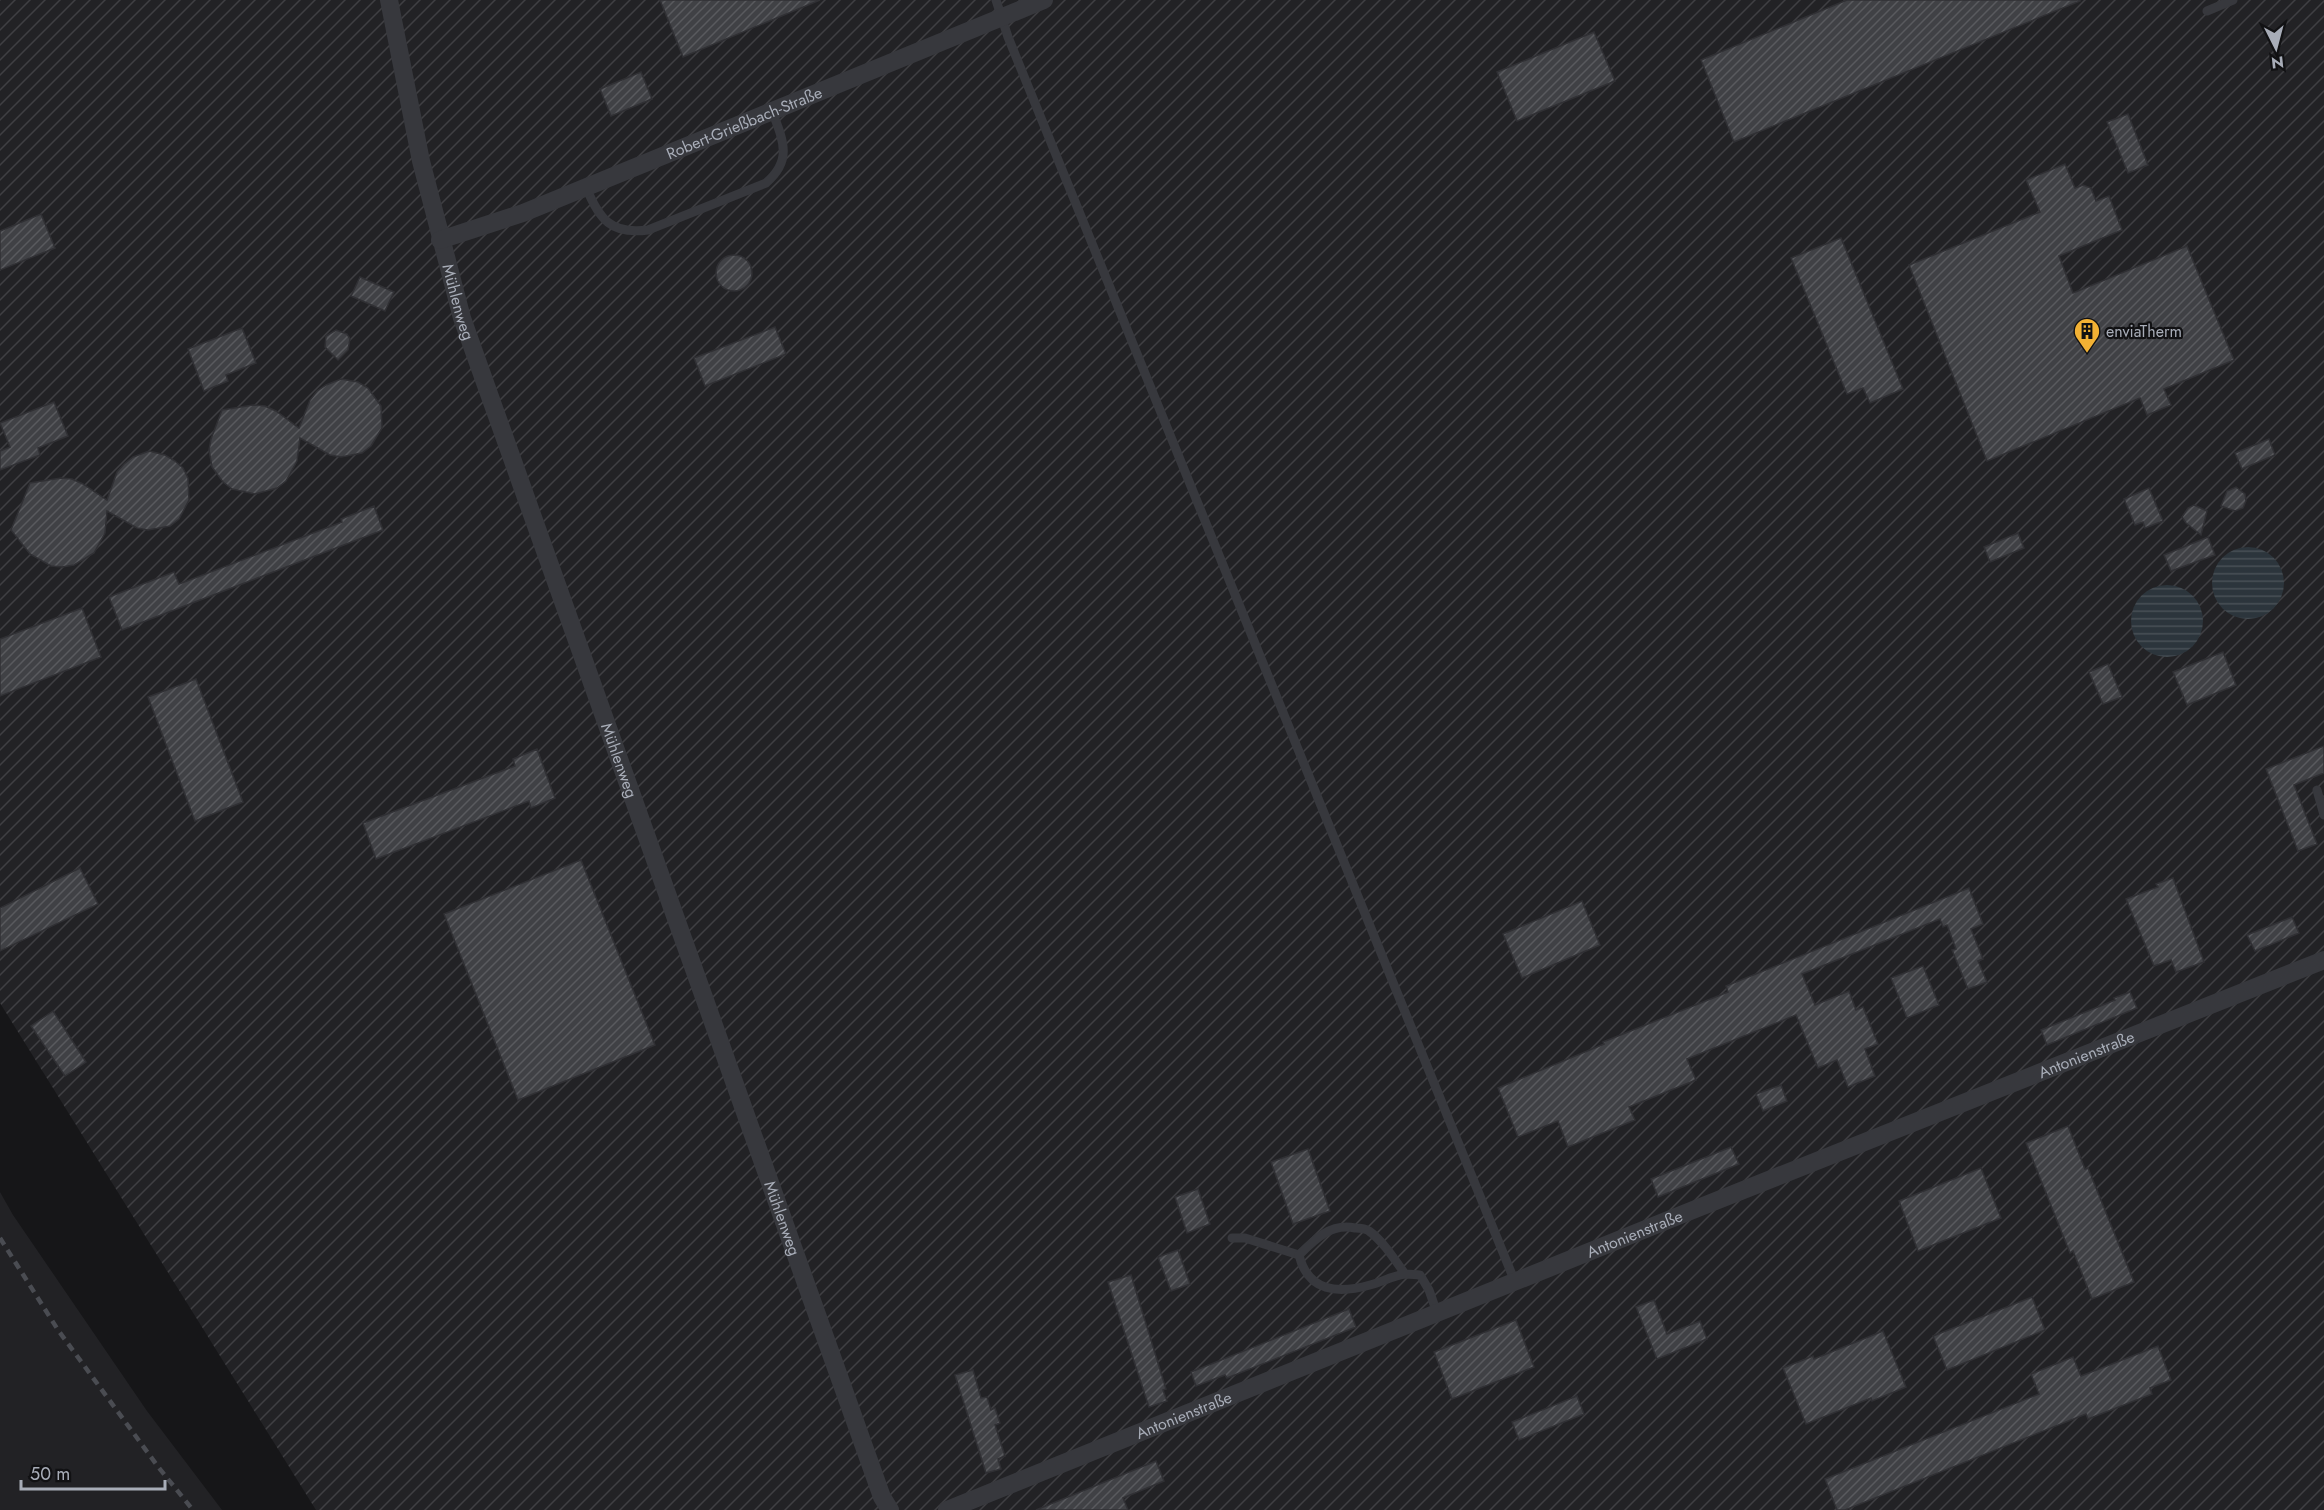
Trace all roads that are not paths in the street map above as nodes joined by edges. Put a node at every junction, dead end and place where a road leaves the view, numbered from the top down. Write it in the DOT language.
graph roads {
  1 [pos="389,0"];
  2 [pos="1044,0"];
  3 [pos="2233,0"];
  4 [pos="998,9"];
  5 [pos="2207,11"];
  6 [pos="772,111"];
  7 [pos="586,188"];
  8 [pos="440,240"];
  9 [pos="2317,790"];
  10 [pos="2324,815"];
  11 [pos="2324,960"];
  12 [pos="1232,1238"];
  13 [pos="1299,1255"];
  14 [pos="1405,1274"];
  15 [pos="1515,1282"];
  16 [pos="1437,1313"];
  17 [pos="890,1510"];
  18 [pos="947,1510"];
  1 -- 8 [label="street, Mühlenweg"];
  2 -- 4 [label="street, Robert-Grießbach-Straße"];
  3 -- 5 [label="lane"];
  4 -- 6 [label="street, Robert-Grießbach-Straße"];
  4 -- 15 [label="lane"];
  6 -- 7 [label="street, Robert-Grießbach-Straße"];
  6 -- 7 [label="lane"];
  7 -- 8 [label="street, Robert-Grießbach-Straße"];
  8 -- 17 [label="street, Mühlenweg"];
  9 -- 10 [label="lane"];
  11 -- 15 [label="street, Antonienstraße"];
  12 -- 13 [label="lane"];
  13 -- 14 [label="lane"];
  13 -- 14 [label="lane"];
  14 -- 16 [label="lane"];
  15 -- 16 [label="street, Antonienstraße"];
  16 -- 18 [label="street, Antonienstraße"];
}
